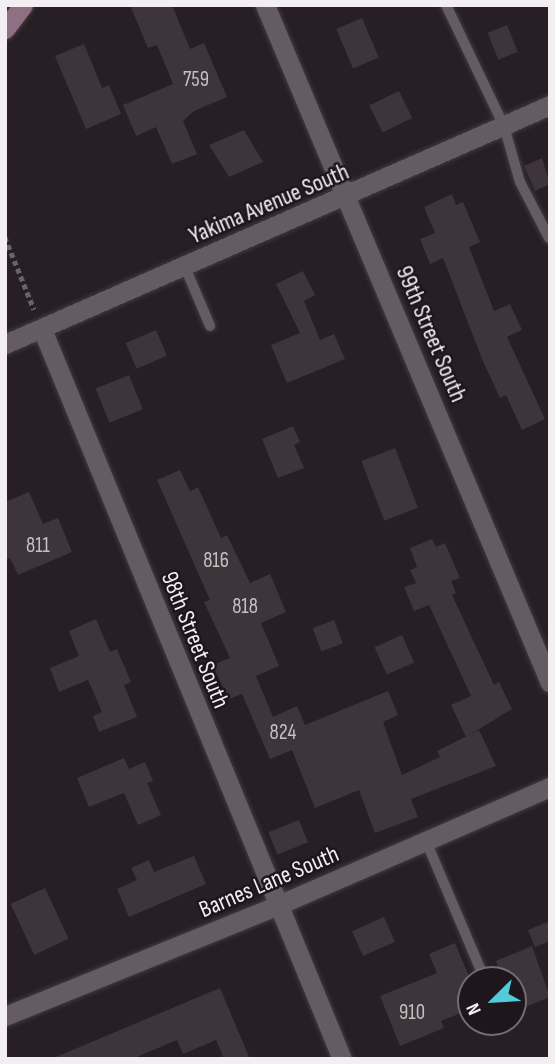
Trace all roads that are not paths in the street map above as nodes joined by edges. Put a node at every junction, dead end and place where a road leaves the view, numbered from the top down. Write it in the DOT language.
graph roads {
  1 [pos="23,5"];
  2 [pos="265,5"];
  3 [pos="446,5"];
  4 [pos="5,29"];
  5 [pos="550,105"];
  6 [pos="504,126"];
  7 [pos="348,197"];
  8 [pos="549,239"];
  9 [pos="185,267"];
  10 [pos="210,326"];
  11 [pos="42,329"];
  12 [pos="5,344"];
  13 [pos="550,683"];
  14 [pos="550,787"];
  15 [pos="426,841"];
  16 [pos="276,906"];
  17 [pos="479,966"];
  18 [pos="5,1016"];
  19 [pos="342,1059"];
  1 -- 4 [label="main road"];
  2 -- 7 [label="street, 99th Street South"];
  3 -- 6 [label="lane"];
  5 -- 6 [label="street, Yakima Avenue South"];
  6 -- 7 [label="street, Yakima Avenue South"];
  6 -- 8 [label="lane"];
  7 -- 9 [label="street, Yakima Avenue South"];
  7 -- 13 [label="street, 99th Street South"];
  9 -- 10 [label="lane"];
  9 -- 11 [label="street, Yakima Avenue South"];
  11 -- 12 [label="street, Yakima Avenue South"];
  11 -- 16 [label="street, 98th Street South"];
  14 -- 15 [label="street, Barnes Lane South"];
  15 -- 16 [label="street, Barnes Lane South"];
  15 -- 17 [label="lane"];
  16 -- 18 [label="street, Barnes Lane South"];
  16 -- 19 [label="street, 98th Street South"];
}
